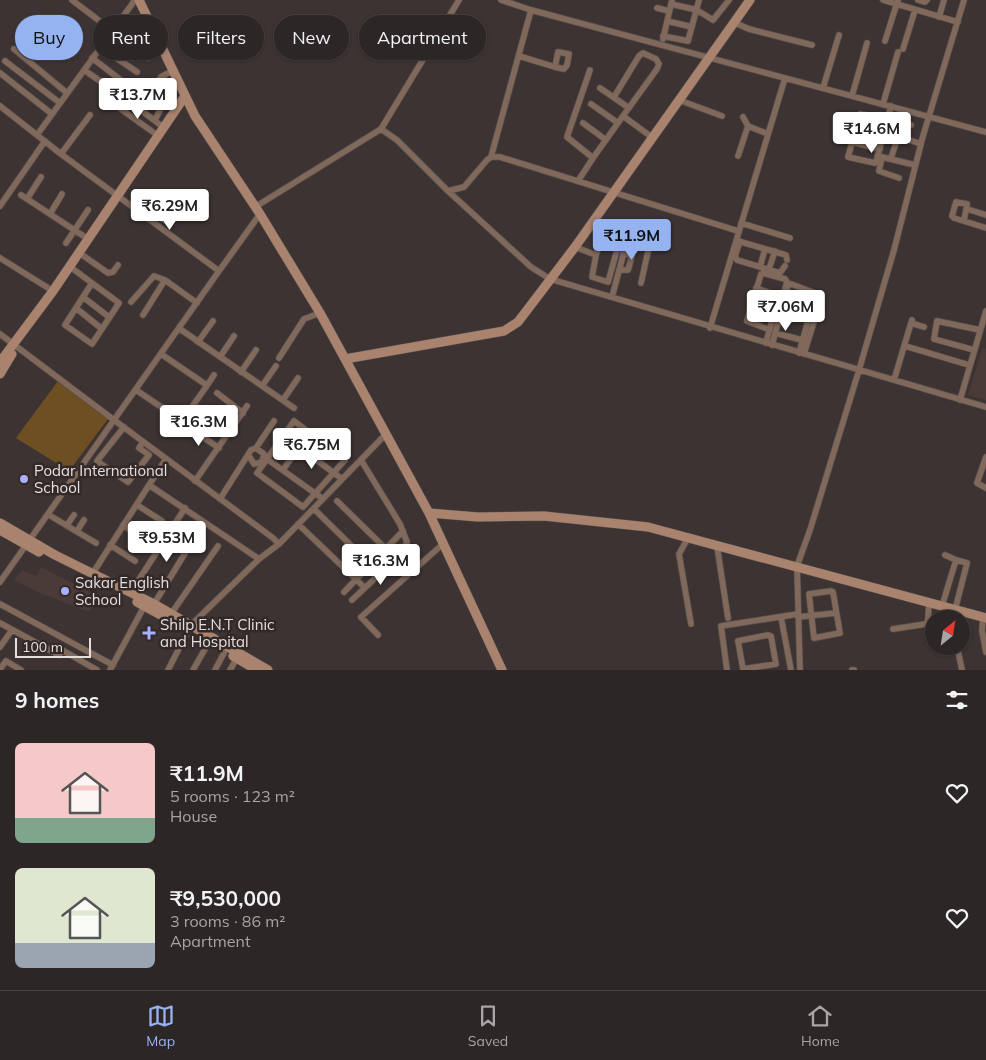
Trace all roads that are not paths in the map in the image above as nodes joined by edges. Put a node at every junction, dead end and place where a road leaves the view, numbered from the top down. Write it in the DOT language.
graph roads {
  1 [pos="72,0"];
  2 [pos="135,0"];
  3 [pos="139,0"];
  4 [pos="460,0"];
  5 [pos="501,0"];
  6 [pos="699,0"];
  7 [pos="704,0"];
  8 [pos="750,0"];
  9 [pos="883,0"];
  10 [pos="909,0"];
  11 [pos="918,0"];
  12 [pos="927,0"];
  13 [pos="944,0"];
  14 [pos="964,0"];
  15 [pos="727,1"];
  16 [pos="897,2"];
  17 [pos="671,5"];
  18 [pos="907,7"];
  19 [pos="657,8"];
  20 [pos="697,9"];
  21 [pos="531,10"];
  22 [pos="915,10"];
  23 [pos="124,15"];
  24 [pos="93,16"];
  25 [pos="939,17"];
  26 [pos="667,22"];
  27 [pos="733,22"];
  28 [pos="958,22"];
  29 [pos="692,27"];
  30 [pos="838,35"];
  31 [pos="663,36"];
  32 [pos="885,41"];
  33 [pos="867,43"];
  34 [pos="662,44"];
  35 [pos="812,45"];
  36 [pos="14,50"];
  37 [pos="519,56"];
  38 [pos="92,58"];
  39 [pos="708,58"];
  40 [pos="119,60"];
  41 [pos="5,61"];
  42 [pos="556,67"];
  43 [pos="84,70"];
  44 [pos="590,70"];
  45 [pos="137,72"];
  46 [pos="172,72"];
  47 [pos="0,73"];
  48 [pos="161,77"];
  49 [pos="785,78"];
  50 [pos="126,84"];
  51 [pos="600,88"];
  52 [pos="824,88"];
  53 [pos="67,93"];
  54 [pos="119,94"];
  55 [pos="148,96"];
  56 [pos="184,96"];
  57 [pos="852,96"];
  58 [pos="614,97"];
  59 [pos="125,98"];
  60 [pos="679,100"];
  61 [pos="60,103"];
  62 [pos="591,104"];
  63 [pos="883,104"];
  64 [pos="0,106"];
  65 [pos="891,106"];
  66 [pos="118,107"];
  67 [pos="629,108"];
  68 [pos="52,114"];
  69 [pos="90,115"];
  70 [pos="929,115"];
  71 [pos="623,116"];
  72 [pos="722,116"];
  73 [pos="743,117"];
  74 [pos="155,120"];
  75 [pos="887,120"];
  76 [pos="583,123"];
  77 [pos="618,123"];
  78 [pos="912,125"];
  79 [pos="748,126"];
  80 [pos="381,129"];
  81 [pos="855,129"];
  82 [pos="160,131"];
  83 [pos="986,132"];
  84 [pos="768,134"];
  85 [pos="37,135"];
  86 [pos="883,137"];
  87 [pos="898,137"];
  88 [pos="652,138"];
  89 [pos="606,140"];
  90 [pos="45,141"];
  91 [pos="852,142"];
  92 [pos="921,144"];
  93 [pos="880,149"];
  94 [pos="61,154"];
  95 [pos="738,156"];
  96 [pos="490,157"];
  97 [pos="593,158"];
  98 [pos="891,158"];
  99 [pos="915,165"];
  100 [pos="41,177"];
  101 [pos="899,178"];
  102 [pos="578,181"];
  103 [pos="448,191"];
  104 [pos="613,193"];
  105 [pos="62,194"];
  106 [pos="21,195"];
  107 [pos="116,195"];
  108 [pos="27,199"];
  109 [pos="0,206"];
  110 [pos="967,209"];
  111 [pos="88,210"];
  112 [pos="258,211"];
  113 [pos="50,214"];
  114 [pos="986,215"];
  115 [pos="150,216"];
  116 [pos="964,221"];
  117 [pos="741,223"];
  118 [pos="986,228"];
  119 [pos="75,230"];
  120 [pos="738,231"];
  121 [pos="790,238"];
  122 [pos="88,239"];
  123 [pos="738,241"];
  124 [pos="66,243"];
  125 [pos="574,247"];
  126 [pos="766,249"];
  127 [pos="78,252"];
  128 [pos="775,252"];
  129 [pos="623,253"];
  130 [pos="596,255"];
  131 [pos="0,258"];
  132 [pos="787,260"];
  133 [pos="118,265"];
  134 [pos="69,266"];
  135 [pos="760,266"];
  136 [pos="785,266"];
  137 [pos="618,270"];
  138 [pos="769,270"];
  139 [pos="219,271"];
  140 [pos="550,279"];
  141 [pos="165,280"];
  142 [pos="92,283"];
  143 [pos="641,283"];
  144 [pos="756,288"];
  145 [pos="53,290"];
  146 [pos="773,294"];
  147 [pos="83,297"];
  148 [pos="612,298"];
  149 [pos="820,299"];
  150 [pos="131,302"];
  151 [pos="784,302"];
  152 [pos="197,303"];
  153 [pos="76,308"];
  154 [pos="750,310"];
  155 [pos="986,310"];
  156 [pos="320,313"];
  157 [pos="144,315"];
  158 [pos="110,317"];
  159 [pos="773,317"];
  160 [pos="213,321"];
  161 [pos="808,321"];
  162 [pos="924,327"];
  163 [pos="710,328"];
  164 [pos="102,329"];
  165 [pos="180,329"];
  166 [pos="980,330"];
  167 [pos="772,331"];
  168 [pos="0,334"];
  169 [pos="234,336"];
  170 [pos="802,340"];
  171 [pos="198,342"];
  172 [pos="769,344"];
  173 [pos="15,345"];
  174 [pos="905,346"];
  175 [pos="256,350"];
  176 [pos="974,350"];
  177 [pos="801,353"];
  178 [pos="161,354"];
  179 [pos="220,357"];
  180 [pos="279,358"];
  181 [pos="345,359"];
  182 [pos="0,362"];
  183 [pos="970,365"];
  184 [pos="276,366"];
  185 [pos="859,370"];
  186 [pos="241,372"];
  187 [pos="0,374"];
  188 [pos="214,375"];
  189 [pos="298,378"];
  190 [pos="894,380"];
  191 [pos="262,386"];
  192 [pos="206,387"];
  193 [pos="136,390"];
  194 [pos="217,393"];
  195 [pos="282,400"];
  196 [pos="960,400"];
  197 [pos="247,406"];
  198 [pos="986,407"];
  199 [pos="294,408"];
  200 [pos="243,413"];
  201 [pos="114,420"];
  202 [pos="274,420"];
  203 [pos="182,421"];
  204 [pos="124,427"];
  205 [pos="191,429"];
  206 [pos="175,431"];
  207 [pos="385,435"];
  208 [pos="281,439"];
  209 [pos="143,442"];
  210 [pos="219,448"];
  211 [pos="256,448"];
  212 [pos="296,451"];
  213 [pos="248,456"];
  214 [pos="986,457"];
  215 [pos="166,459"];
  216 [pos="267,459"];
  217 [pos="361,460"];
  218 [pos="283,470"];
  219 [pos="333,473"];
  220 [pos="342,479"];
  221 [pos="195,481"];
  222 [pos="150,485"];
  223 [pos="986,488"];
  224 [pos="314,492"];
  225 [pos="220,498"];
  226 [pos="323,498"];
  227 [pos="337,501"];
  228 [pos="136,505"];
  229 [pos="185,508"];
  230 [pos="314,509"];
  231 [pos="429,513"];
  232 [pos="49,515"];
  233 [pos="74,515"];
  234 [pos="84,520"];
  235 [pos="162,521"];
  236 [pos="0,523"];
  237 [pos="298,524"];
  238 [pos="67,525"];
  239 [pos="123,525"];
  240 [pos="0,530"];
  241 [pos="77,531"];
  242 [pos="403,531"];
  243 [pos="198,532"];
  244 [pos="688,538"];
  245 [pos="145,540"];
  246 [pos="29,543"];
  247 [pos="96,543"];
  248 [pos="444,543"];
  249 [pos="279,544"];
  250 [pos="110,546"];
  251 [pos="218,546"];
  252 [pos="717,546"];
  253 [pos="386,549"];
  254 [pos="945,555"];
  255 [pos="259,559"];
  256 [pos="956,560"];
  257 [pos="136,561"];
  258 [pos="371,565"];
  259 [pos="797,566"];
  260 [pos="3,573"];
  261 [pos="92,575"];
  262 [pos="356,580"];
  263 [pos="0,582"];
  264 [pos="364,587"];
  265 [pos="131,592"];
  266 [pos="344,592"];
  267 [pos="352,600"];
  268 [pos="929,602"];
  269 [pos="0,604"];
  270 [pos="149,604"];
  271 [pos="948,610"];
  272 [pos="950,610"];
  273 [pos="950,610"];
  274 [pos="836,613"];
  275 [pos="171,614"];
  276 [pos="798,615"];
  277 [pos="970,615"];
  278 [pos="811,616"];
  279 [pos="781,617"];
  280 [pos="728,618"];
  281 [pos="984,618"];
  282 [pos="0,623"];
  283 [pos="691,624"];
  284 [pos="190,628"];
  285 [pos="893,629"];
  286 [pos="12,630"];
  287 [pos="378,635"];
  288 [pos="209,642"];
  289 [pos="786,646"];
  290 [pos="0,647"];
  291 [pos="773,649"];
  292 [pos="225,651"];
  293 [pos="986,652"];
  294 [pos="959,655"];
  295 [pos="237,658"];
  296 [pos="111,667"];
  297 [pos="0,669"];
  298 [pos="21,670"];
  299 [pos="96,670"];
  300 [pos="168,670"];
  301 [pos="193,670"];
  302 [pos="215,670"];
  303 [pos="230,670"];
  304 [pos="264,670"];
  305 [pos="502,670"];
  306 [pos="727,670"];
  307 [pos="791,670"];
  308 [pos="800,670"];
  309 [pos="962,670"];
  1 -- 24 [label="street"];
  2 -- 23 [label="street"];
  3 -- 46 [label="street"];
  4 -- 80 [label="street"];
  5 -- 21 [label="street"];
  6 -- 20 [label="street"];
  7 -- 20 [label="street"];
  8 -- 27 [label="street"];
  9 -- 16 [label="street"];
  10 -- 18 [label="street"];
  11 -- 12 [label="street"];
  13 -- 25 [label="street"];
  14 -- 28 [label="street"];
  15 -- 20 [label="street"];
  16 -- 18 [label="street"];
  16 -- 32 [label="street"];
  17 -- 19 [label="street"];
  17 -- 20 [label="street"];
  17 -- 26 [label="street"];
  18 -- 22 [label="street"];
  20 -- 29 [label="street"];
  21 -- 34 [label="street"];
  21 -- 37 [label="street"];
  22 -- 25 [label="street"];
  22 -- 63 [label="street"];
  25 -- 28 [label="street"];
  26 -- 29 [label="street"];
  26 -- 31 [label="street"];
  27 -- 35 [label="street"];
  27 -- 39 [label="street"];
  28 -- 70 [label="street"];
  29 -- 31 [label="street"];
  30 -- 52 [label="street"];
  31 -- 34 [label="street"];
  33 -- 57 [label="street"];
  34 -- 39 [label="street"];
  36 -- 53 [label="street"];
  37 -- 42 [label="street"];
  37 -- 96 [label="street"];
  38 -- 43 [label="street"];
  38 -- 50 [label="street"];
  39 -- 49 [label="street"];
  39 -- 60 [label="street"];
  40 -- 45 [label="street"];
  41 -- 61 [label="street"];
  43 -- 53 [label="street"];
  43 -- 54 [label="street"];
  44 -- 97 [label="street"];
  46 -- 48 [label="street"];
  46 -- 56 [label="street"];
  47 -- 68 [label="street"];
  48 -- 55 [label="street"];
  48 -- 74 [label="street"];
  49 -- 52 [label="street"];
  49 -- 84 [label="street"];
  51 -- 58 [label="street"];
  52 -- 57 [label="street"];
  53 -- 61 [label="street"];
  56 -- 82 [label="street"];
  56 -- 112 [label="street"];
  57 -- 63 [label="street"];
  58 -- 67 [label="street"];
  58 -- 67 [label="street"];
  59 -- 74 [label="street"];
  60 -- 72 [label="street"];
  60 -- 88 [label="street"];
  61 -- 68 [label="street"];
  62 -- 77 [label="street"];
  63 -- 65 [label="street"];
  64 -- 85 [label="street"];
  65 -- 70 [label="street"];
  65 -- 75 [label="street"];
  66 -- 82 [label="street"];
  67 -- 71 [label="street"];
  68 -- 85 [label="street"];
  69 -- 94 [label="street"];
  70 -- 83 [label="street"];
  70 -- 92 [label="street"];
  71 -- 77 [label="street"];
  71 -- 88 [label="street"];
  73 -- 79 [label="street"];
  74 -- 82 [label="street"];
  75 -- 81 [label="street"];
  75 -- 86 [label="street"];
  76 -- 89 [label="street"];
  77 -- 89 [label="street"];
  78 -- 87 [label="street"];
  79 -- 84 [label="street"];
  79 -- 95 [label="street"];
  80 -- 103 [label="street"];
  80 -- 112 [label="street"];
  81 -- 86 [label="street"];
  81 -- 91 [label="street"];
  82 -- 107 [label="street"];
  84 -- 117 [label="street"];
  85 -- 90 [label="street"];
  86 -- 93 [label="street"];
  87 -- 92 [label="street"];
  87 -- 98 [label="street"];
  88 -- 104 [label="street"];
  89 -- 97 [label="street"];
  90 -- 94 [label="street"];
  90 -- 109 [label="street"];
  91 -- 93 [label="street"];
  91 -- 93 [label="street"];
  92 -- 99 [label="street"];
  94 -- 107 [label="street"];
  96 -- 102 [label="street"];
  96 -- 103 [label="street"];
  97 -- 102 [label="street"];
  98 -- 99 [label="street"];
  98 -- 101 [label="street"];
  99 -- 185 [label="street"];
  100 -- 108 [label="street"];
  102 -- 104 [label="street"];
  103 -- 140 [label="street"];
  104 -- 120 [label="street"];
  104 -- 125 [label="street"];
  105 -- 113 [label="street"];
  106 -- 108 [label="street"];
  107 -- 115 [label="street"];
  107 -- 122 [label="street"];
  108 -- 113 [label="street"];
  110 -- 114 [label="street"];
  110 -- 116 [label="street"];
  110 -- 116 [label="street"];
  111 -- 119 [label="street"];
  112 -- 139 [label="street"];
  112 -- 156 [label="street"];
  113 -- 119 [label="street"];
  115 -- 115 [label="street"];
  115 -- 139 [label="street"];
  116 -- 118 [label="street"];
  117 -- 120 [label="street"];
  117 -- 121 [label="street"];
  119 -- 122 [label="street"];
  119 -- 124 [label="street"];
  120 -- 123 [label="street"];
  122 -- 127 [label="street"];
  123 -- 126 [label="street"];
  123 -- 135 [label="street"];
  123 -- 163 [label="street"];
  125 -- 130 [label="street"];
  125 -- 140 [label="street"];
  126 -- 128 [label="street"];
  126 -- 135 [label="street"];
  127 -- 133 [label="street"];
  127 -- 134 [label="street"];
  128 -- 132 [label="street"];
  128 -- 138 [label="street"];
  129 -- 137 [label="street"];
  129 -- 137 [label="street"];
  129 -- 143 [label="street"];
  130 -- 130 [label="street"];
  131 -- 145 [label="street"];
  134 -- 142 [label="street"];
  134 -- 145 [label="street"];
  135 -- 138 [label="street"];
  136 -- 138 [label="street"];
  137 -- 148 [label="street"];
  139 -- 152 [label="street"];
  140 -- 148 [label="street"];
  140 -- 181 [label="street"];
  141 -- 150 [label="street"];
  141 -- 152 [label="street"];
  141 -- 157 [label="street"];
  142 -- 147 [label="street"];
  142 -- 158 [label="street"];
  144 -- 146 [label="street"];
  144 -- 146 [label="street"];
  144 -- 154 [label="street"];
  145 -- 173 [label="street"];
  146 -- 159 [label="street"];
  147 -- 153 [label="street"];
  147 -- 158 [label="street"];
  148 -- 163 [label="street"];
  149 -- 177 [label="street"];
  151 -- 151 [label="street"];
  151 -- 167 [label="street"];
  152 -- 165 [label="street"];
  153 -- 164 [label="street"];
  153 -- 164 [label="street"];
  154 -- 159 [label="street"];
  154 -- 167 [label="street"];
  155 -- 166 [label="street"];
  156 -- 180 [label="street"];
  156 -- 181 [label="street"];
  158 -- 164 [label="street"];
  159 -- 167 [label="street"];
  160 -- 171 [label="street"];
  161 -- 170 [label="street"];
  162 -- 174 [label="street"];
  163 -- 172 [label="street"];
  165 -- 171 [label="street"];
  165 -- 178 [label="street"];
  166 -- 176 [label="street"];
  166 -- 176 [label="street"];
  167 -- 170 [label="street"];
  167 -- 172 [label="street"];
  168 -- 173 [label="street"];
  169 -- 179 [label="street"];
  170 -- 177 [label="street"];
  171 -- 179 [label="street"];
  172 -- 177 [label="street"];
  173 -- 182 [label="street"];
  173 -- 187 [label="street"];
  173 -- 201 [label="street"];
  174 -- 183 [label="street"];
  174 -- 190 [label="street"];
  175 -- 186 [label="street"];
  176 -- 183 [label="street"];
  177 -- 185 [label="street"];
  178 -- 192 [label="street"];
  178 -- 193 [label="street"];
  179 -- 186 [label="street"];
  181 -- 207 [label="street"];
  183 -- 196 [label="street"];
  184 -- 191 [label="street"];
  185 -- 190 [label="street"];
  185 -- 259 [label="street"];
  186 -- 191 [label="street"];
  188 -- 192 [label="street"];
  189 -- 195 [label="street"];
  190 -- 196 [label="street"];
  191 -- 195 [label="street"];
  192 -- 203 [label="street"];
  193 -- 201 [label="street"];
  193 -- 203 [label="street"];
  194 -- 200 [label="street"];
  195 -- 199 [label="street"];
  196 -- 198 [label="street"];
  197 -- 200 [label="street"];
  200 -- 210 [label="street"];
  201 -- 204 [label="street"];
  201 -- 232 [label="street"];
  202 -- 211 [label="street"];
  203 -- 206 [label="street"];
  204 -- 209 [label="street"];
  204 -- 209 [label="street"];
  205 -- 210 [label="street"];
  207 -- 217 [label="street"];
  207 -- 231 [label="street"];
  208 -- 212 [label="street"];
  208 -- 216 [label="street"];
  208 -- 219 [label="street"];
  209 -- 215 [label="street"];
  210 -- 221 [label="street"];
  211 -- 213 [label="street"];
  211 -- 213 [label="street"];
  212 -- 218 [label="street"];
  212 -- 219 [label="street"];
  213 -- 225 [label="street"];
  214 -- 223 [label="street"];
  215 -- 221 [label="street"];
  215 -- 222 [label="street"];
  216 -- 218 [label="street"];
  216 -- 224 [label="street"];
  217 -- 220 [label="street"];
  217 -- 242 [label="street"];
  218 -- 224 [label="street"];
  219 -- 220 [label="street"];
  219 -- 224 [label="street"];
  220 -- 226 [label="street"];
  221 -- 225 [label="street"];
  222 -- 228 [label="street"];
  222 -- 229 [label="street"];
  224 -- 226 [label="street"];
  225 -- 249 [label="street"];
  226 -- 230 [label="street"];
  227 -- 253 [label="street"];
  228 -- 235 [label="street"];
  228 -- 239 [label="street"];
  229 -- 255 [label="street"];
  229 -- 265 [label="street"];
  230 -- 237 [label="street"];
  230 -- 258 [label="street"];
  231 -- 244 [label="street"];
  231 -- 248 [label="street"];
  232 -- 238 [label="street"];
  232 -- 246 [label="street"];
  233 -- 238 [label="street"];
  234 -- 241 [label="street"];
  236 -- 246 [label="street"];
  237 -- 249 [label="street"];
  237 -- 262 [label="street"];
  238 -- 241 [label="street"];
  239 -- 245 [label="street"];
  239 -- 250 [label="street"];
  240 -- 246 [label="street"];
  241 -- 247 [label="street"];
  242 -- 253 [label="street"];
  242 -- 264 [label="street"];
  243 -- 270 [label="street"];
  244 -- 252 [label="street"];
  244 -- 283 [label="street"];
  246 -- 260 [label="street"];
  246 -- 261 [label="street"];
  248 -- 287 [label="street"];
  248 -- 305 [label="street"];
  249 -- 255 [label="street"];
  250 -- 257 [label="street"];
  250 -- 261 [label="street"];
  251 -- 275 [label="street"];
  252 -- 259 [label="street"];
  252 -- 280 [label="street"];
  253 -- 258 [label="street"];
  254 -- 256 [label="street"];
  255 -- 284 [label="street"];
  256 -- 272 [label="street"];
  256 -- 273 [label="street"];
  258 -- 262 [label="street"];
  259 -- 268 [label="street"];
  259 -- 276 [label="street"];
  260 -- 263 [label="street"];
  261 -- 265 [label="street"];
  261 -- 270 [label="street"];
  262 -- 264 [label="street"];
  262 -- 266 [label="street"];
  264 -- 267 [label="street"];
  265 -- 270 [label="street"];
  268 -- 271 [label="street"];
  268 -- 285 [label="street"];
  269 -- 296 [label="street"];
  270 -- 275 [label="street"];
  270 -- 284 [label="street"];
  270 -- 296 [label="street"];
  274 -- 278 [label="street"];
  274 -- 278 [label="street"];
  274 -- 278 [label="street"];
  275 -- 284 [label="street"];
  276 -- 278 [label="street"];
  276 -- 279 [label="street"];
  276 -- 308 [label="street"];
  277 -- 281 [label="street"];
  279 -- 289 [label="street"];
  279 -- 306 [label="street"];
  281 -- 293 [label="street"];
  282 -- 286 [label="street"];
  284 -- 288 [label="street"];
  284 -- 300 [label="street"];
  284 -- 304 [label="street"];
  286 -- 290 [label="street"];
  286 -- 299 [label="street"];
  288 -- 292 [label="street"];
  288 -- 301 [label="street"];
  289 -- 291 [label="street"];
  289 -- 307 [label="street"];
  291 -- 291 [label="street"];
  292 -- 295 [label="street"];
  292 -- 302 [label="street"];
  294 -- 309 [label="street"];
  295 -- 303 [label="street"];
  295 -- 304 [label="street"];
  297 -- 298 [label="street"];
}
